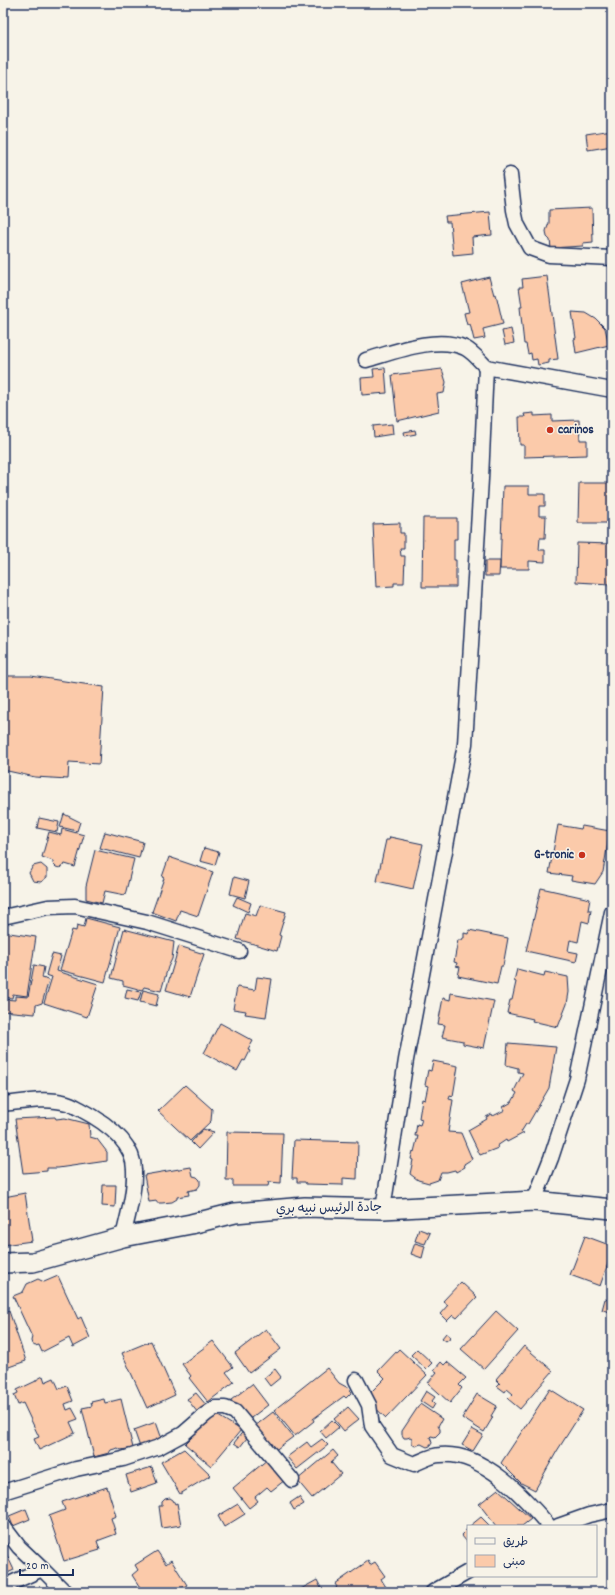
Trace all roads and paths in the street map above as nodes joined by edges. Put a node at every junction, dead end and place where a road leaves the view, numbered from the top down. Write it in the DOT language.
graph roads {
  1 [pos="510,175"];
  2 [pos="612,258"];
  3 [pos="366,360"];
  4 [pos="486,367"];
  5 [pos="612,390"];
  6 [pos="612,912"];
  7 [pos="3,917"];
  8 [pos="239,951"];
  9 [pos="3,1104"];
  10 [pos="534,1201"];
  11 [pos="383,1209"];
  12 [pos="612,1209"];
  13 [pos="123,1236"];
  14 [pos="3,1263"];
  15 [pos="356,1380"];
  16 [pos="292,1480"];
  17 [pos="3,1492"];
  18 [pos="612,1510"];
  19 [pos="548,1525"];
  20 [pos="561,1525"];
  21 [pos="3,1526"];
  22 [pos="42,1569"];
  23 [pos="467,1573"];
  24 [pos="3,1587"];
  25 [pos="65,1592"];
  26 [pos="434,1592"];
  1 -- 2 [label="street"];
  3 -- 4 [label="street"];
  4 -- 5 [label="street"];
  4 -- 11 [label="street"];
  6 -- 10 [label="street"];
  7 -- 8 [label="street"];
  9 -- 13 [label="street"];
  10 -- 11 [label="main road, جادة الرئيس نبيه بري"];
  10 -- 12 [label="main road, جادة الرئيس نبيه بري"];
  11 -- 13 [label="main road, جادة الرئيس نبيه بري"];
  13 -- 14 [label="main road, جادة الرئيس نبيه بري"];
  15 -- 19 [label="street"];
  16 -- 17 [label="street"];
  18 -- 20 [label="street"];
  21 -- 22 [label="street"];
  22 -- 24 [label="street"];
  22 -- 25 [label="street"];
  23 -- 26 [label="street"];
}
